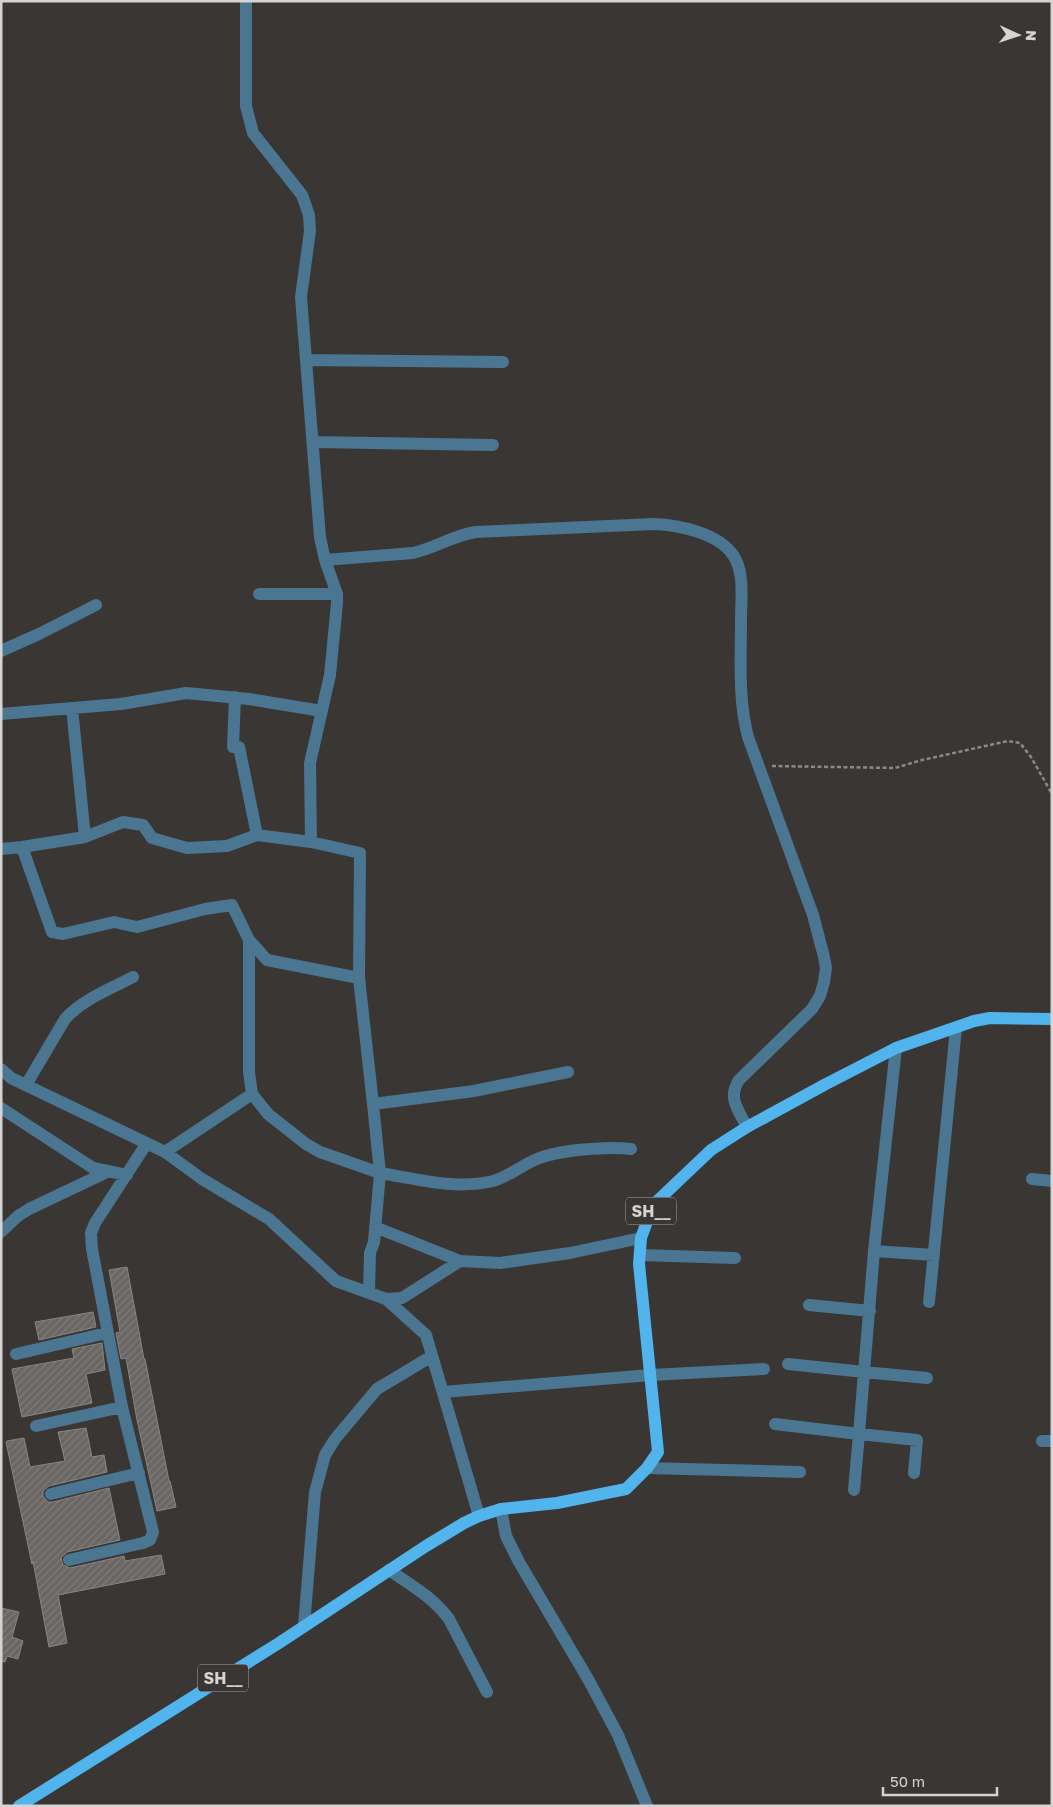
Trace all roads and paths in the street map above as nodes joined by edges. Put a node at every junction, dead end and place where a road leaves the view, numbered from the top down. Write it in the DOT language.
graph roads {
  1 [pos="246,1"];
  2 [pos="306,360"];
  3 [pos="503,362"];
  4 [pos="313,442"];
  5 [pos="492,445"];
  6 [pos="325,560"];
  7 [pos="259,594"];
  8 [pos="337,594"];
  9 [pos="96,605"];
  10 [pos="1,651"];
  11 [pos="235,698"];
  12 [pos="72,708"];
  13 [pos="322,711"];
  14 [pos="1,714"];
  15 [pos="758,765"];
  16 [pos="1052,794"];
  17 [pos="257,835"];
  18 [pos="85,837"];
  19 [pos="311,842"];
  20 [pos="22,847"];
  21 [pos="1,849"];
  22 [pos="249,940"];
  23 [pos="133,977"];
  24 [pos="359,978"];
  25 [pos="1052,1019"];
  26 [pos="956,1028"];
  27 [pos="896,1048"];
  28 [pos="1,1069"];
  29 [pos="568,1072"];
  30 [pos="26,1085"];
  31 [pos="252,1094"];
  32 [pos="373,1104"];
  33 [pos="1,1108"];
  34 [pos="747,1127"];
  35 [pos="147,1143"];
  36 [pos="631,1149"];
  37 [pos="165,1152"];
  38 [pos="107,1172"];
  39 [pos="380,1174"];
  40 [pos="1032,1179"];
  41 [pos="124,1180"];
  42 [pos="1052,1181"];
  43 [pos="375,1227"];
  44 [pos="1,1232"];
  45 [pos="641,1238"];
  46 [pos="874,1251"];
  47 [pos="640,1255"];
  48 [pos="934,1255"];
  49 [pos="735,1258"];
  50 [pos="460,1261"];
  51 [pos="369,1293"];
  52 [pos="386,1299"];
  53 [pos="929,1302"];
  54 [pos="809,1305"];
  55 [pos="870,1311"];
  56 [pos="108,1333"];
  57 [pos="16,1354"];
  58 [pos="432,1356"];
  59 [pos="788,1364"];
  60 [pos="764,1369"];
  61 [pos="864,1372"];
  62 [pos="651,1375"];
  63 [pos="926,1378"];
  64 [pos="443,1392"];
  65 [pos="122,1407"];
  66 [pos="775,1424"];
  67 [pos="36,1426"];
  68 [pos="859,1434"];
  69 [pos="647,1468"];
  70 [pos="800,1472"];
  71 [pos="140,1473"];
  72 [pos="914,1473"];
  73 [pos="854,1490"];
  74 [pos="51,1494"];
  75 [pos="501,1509"];
  76 [pos="479,1516"];
  77 [pos="69,1560"];
  78 [pos="389,1570"];
  79 [pos="304,1626"];
  80 [pos="488,1692"];
  81 [pos="19,1806"];
  82 [pos="647,1806"];
  1 -- 2 [label="street"];
  2 -- 3 [label="street"];
  2 -- 4 [label="street"];
  4 -- 5 [label="street"];
  4 -- 6 [label="street"];
  6 -- 8 [label="street"];
  6 -- 15 [label="street"];
  7 -- 8 [label="street"];
  8 -- 13 [label="street"];
  9 -- 10 [label="street"];
  11 -- 12 [label="street"];
  11 -- 13 [label="street"];
  11 -- 17 [label="street"];
  12 -- 14 [label="street"];
  12 -- 18 [label="street"];
  13 -- 19 [label="street"];
  15 -- 16 [label="path"];
  15 -- 34 [label="street"];
  17 -- 18 [label="street"];
  17 -- 19 [label="street"];
  18 -- 20 [label="street"];
  19 -- 24 [label="street"];
  20 -- 21 [label="street"];
  20 -- 22 [label="street"];
  22 -- 24 [label="street"];
  22 -- 31 [label="street"];
  23 -- 30 [label="street"];
  24 -- 32 [label="street"];
  25 -- 26 [label="main road, SH__"];
  26 -- 27 [label="main road, SH__"];
  26 -- 48 [label="street"];
  27 -- 34 [label="main road, SH__"];
  27 -- 46 [label="street"];
  28 -- 30 [label="street"];
  29 -- 32 [label="street"];
  30 -- 35 [label="street"];
  31 -- 37 [label="street"];
  31 -- 39 [label="street"];
  32 -- 39 [label="street"];
  33 -- 38 [label="street"];
  34 -- 45 [label="main road, SH__"];
  35 -- 37 [label="street"];
  35 -- 41 [label="street"];
  36 -- 39 [label="street"];
  37 -- 51 [label="street"];
  38 -- 41 [label="street"];
  38 -- 44 [label="street"];
  39 -- 43 [label="street"];
  40 -- 42 [label="street"];
  41 -- 56 [label="street"];
  43 -- 50 [label="street"];
  43 -- 51 [label="street"];
  45 -- 47 [label="main road, SH__"];
  45 -- 50 [label="street"];
  46 -- 48 [label="street"];
  46 -- 55 [label="street"];
  47 -- 49 [label="street"];
  47 -- 62 [label="main road, SH__"];
  48 -- 53 [label="street"];
  50 -- 52 [label="street"];
  51 -- 52 [label="street"];
  52 -- 58 [label="street"];
  54 -- 55 [label="street"];
  55 -- 61 [label="street"];
  56 -- 57 [label="street"];
  56 -- 65 [label="street"];
  58 -- 64 [label="street"];
  58 -- 79 [label="street"];
  59 -- 61 [label="street"];
  60 -- 62 [label="street"];
  61 -- 63 [label="street"];
  61 -- 68 [label="street"];
  62 -- 64 [label="street"];
  62 -- 69 [label="main road, SH__"];
  64 -- 76 [label="street"];
  65 -- 67 [label="street"];
  65 -- 71 [label="street"];
  66 -- 68 [label="street"];
  68 -- 72 [label="street"];
  68 -- 73 [label="street"];
  69 -- 70 [label="street"];
  69 -- 75 [label="main road, SH__"];
  71 -- 74 [label="street"];
  71 -- 77 [label="street"];
  75 -- 76 [label="main road, SH__"];
  75 -- 82 [label="street"];
  76 -- 78 [label="main road, SH__"];
  78 -- 79 [label="main road, SH__"];
  78 -- 80 [label="street"];
  79 -- 81 [label="main road, SH__"];
}
